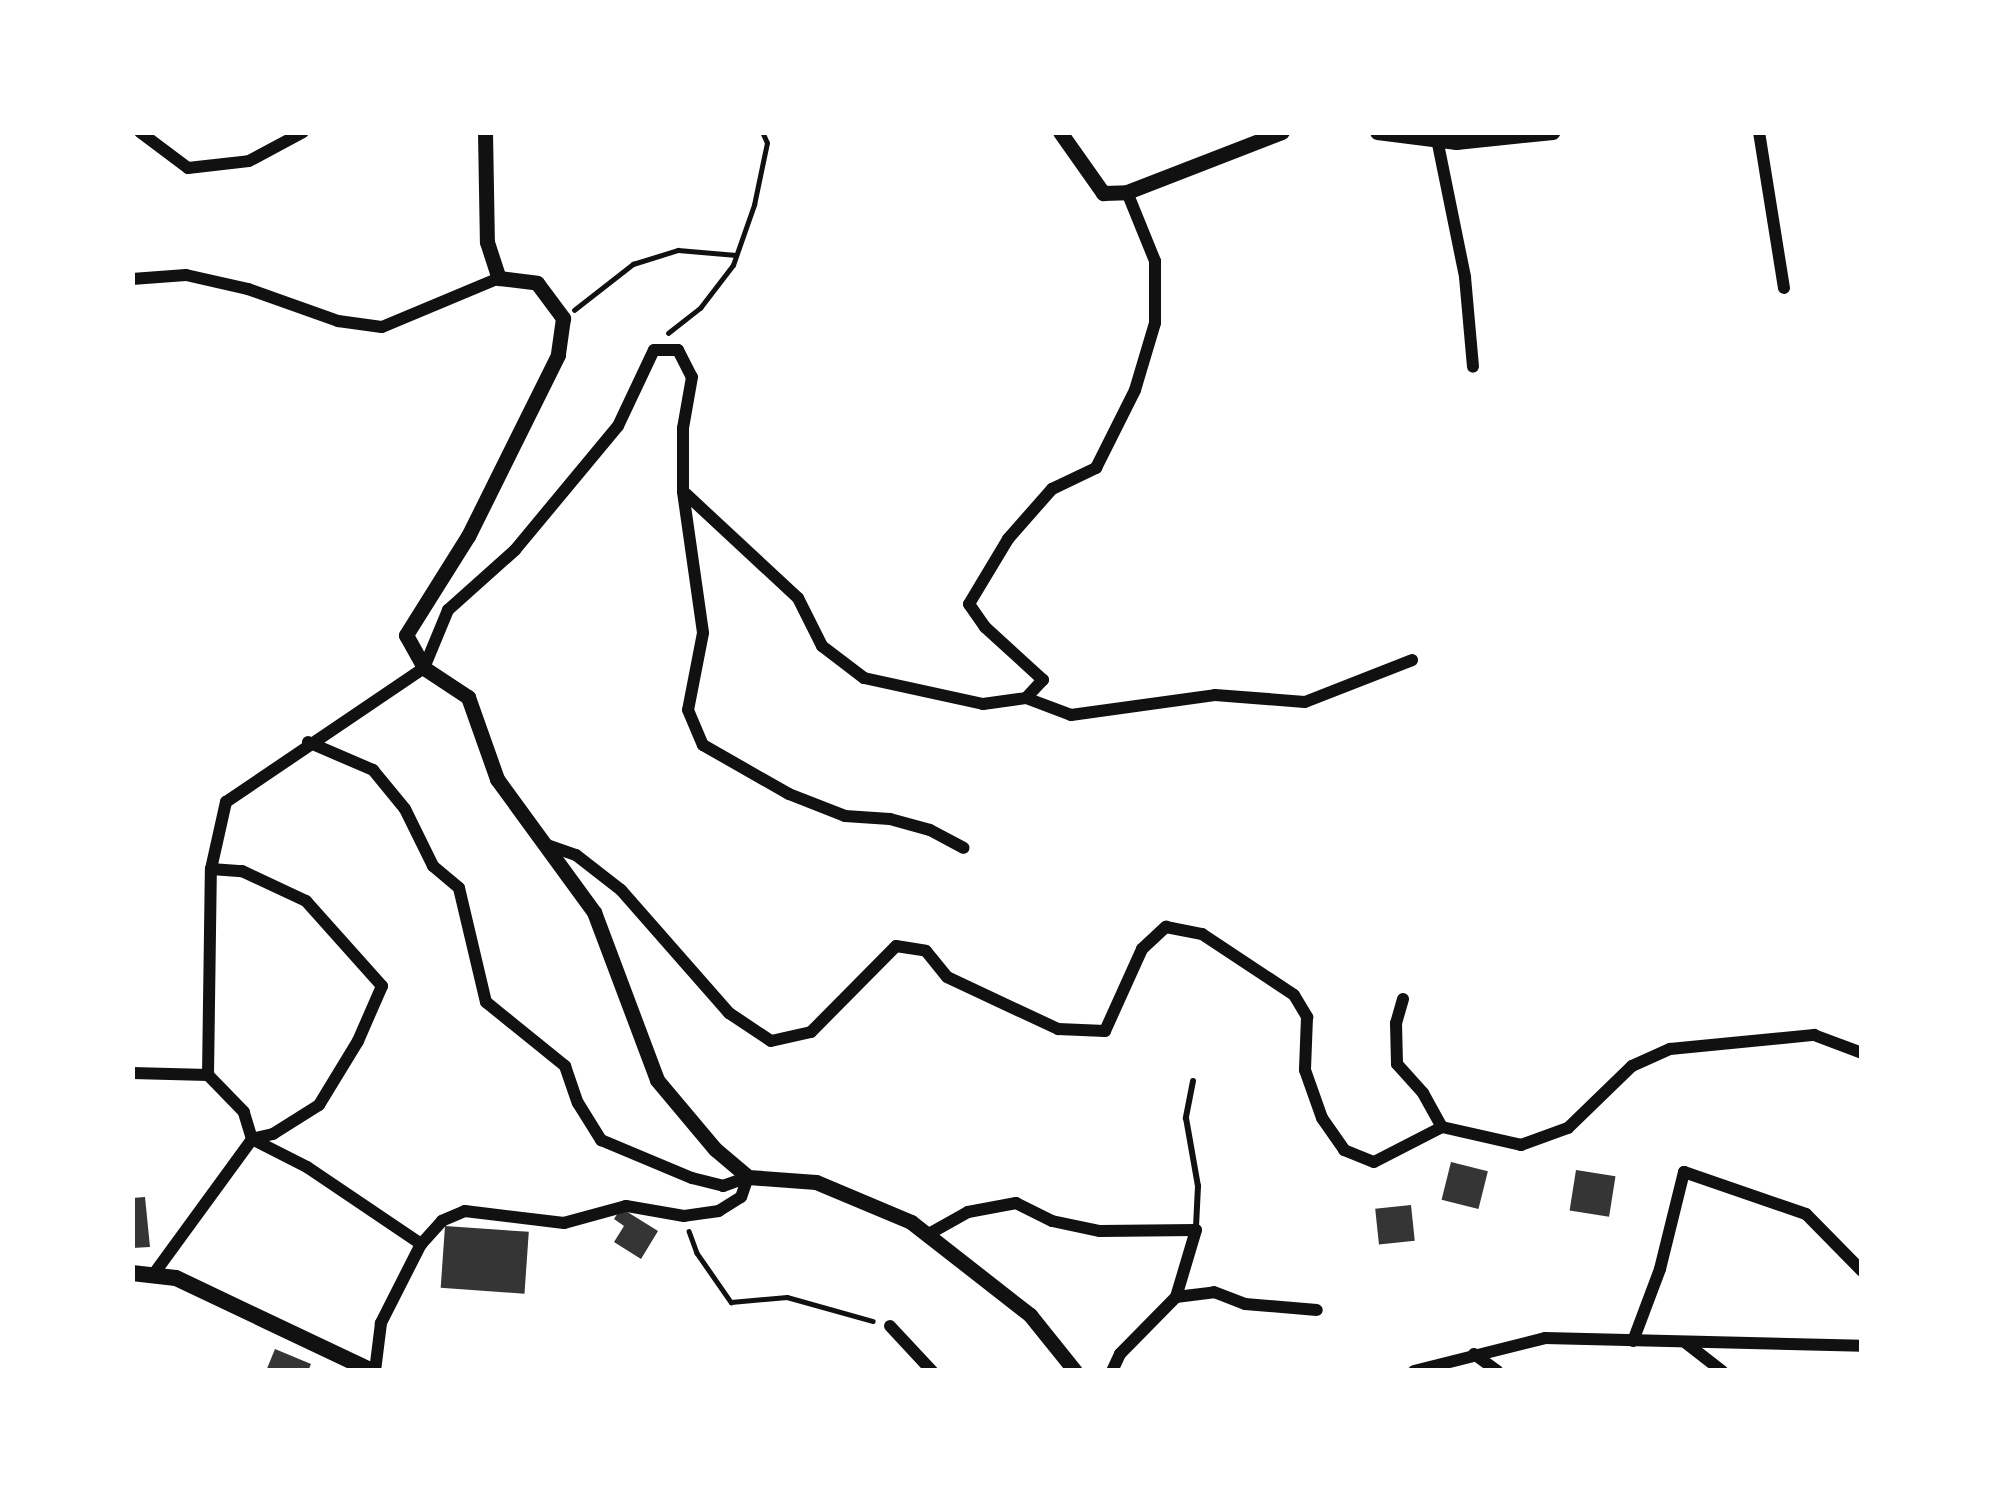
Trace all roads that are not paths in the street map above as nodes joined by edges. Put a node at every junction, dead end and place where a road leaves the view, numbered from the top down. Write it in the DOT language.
graph roads {
  1 [pos="140,132"];
  2 [pos="303,132"];
  3 [pos="485,132"];
  4 [pos="1060,132"];
  5 [pos="1282,132"];
  6 [pos="1377,132"];
  7 [pos="1552,132"];
  8 [pos="1759,132"];
  9 [pos="1437,139"];
  10 [pos="1127,192"];
  11 [pos="499,278"];
  12 [pos="132,279"];
  13 [pos="1784,288"];
  14 [pos="1473,367"];
  15 [pos="683,492"];
  16 [pos="1412,659"];
  17 [pos="424,668"];
  18 [pos="1026,698"];
  19 [pos="308,742"];
  20 [pos="543,843"];
  21 [pos="964,848"];
  22 [pos="211,869"];
  23 [pos="1403,999"];
  24 [pos="1862,1053"];
  25 [pos="132,1073"];
  26 [pos="208,1075"];
  27 [pos="1193,1081"];
  28 [pos="1442,1127"];
  29 [pos="252,1139"];
  30 [pos="748,1178"];
  31 [pos="1196,1231"];
  32 [pos="927,1235"];
  33 [pos="421,1244"];
  34 [pos="1862,1271"];
  35 [pos="132,1274"];
  36 [pos="153,1276"];
  37 [pos="1176,1298"];
  38 [pos="1317,1310"];
  39 [pos="890,1326"];
  40 [pos="1633,1341"];
  41 [pos="1685,1342"];
  42 [pos="1862,1346"];
  43 [pos="1474,1354"];
  44 [pos="374,1371"];
  45 [pos="932,1371"];
  46 [pos="1075,1371"];
  47 [pos="1112,1371"];
  48 [pos="1414,1371"];
  49 [pos="1497,1371"];
  50 [pos="1722,1371"];
  1 -- 2 [label="street"];
  3 -- 11 [label="street"];
  4 -- 10 [label="street"];
  5 -- 10 [label="street"];
  6 -- 9 [label="street"];
  7 -- 9 [label="street"];
  8 -- 13 [label="street"];
  9 -- 14 [label="street"];
  10 -- 18 [label="street"];
  11 -- 12 [label="street"];
  11 -- 17 [label="street"];
  15 -- 17 [label="street"];
  15 -- 18 [label="street"];
  15 -- 21 [label="street"];
  16 -- 18 [label="street"];
  17 -- 19 [label="street"];
  17 -- 20 [label="street"];
  19 -- 22 [label="street"];
  19 -- 30 [label="street"];
  20 -- 28 [label="street"];
  20 -- 30 [label="street"];
  22 -- 26 [label="street"];
  22 -- 29 [label="street"];
  23 -- 28 [label="street"];
  24 -- 28 [label="street"];
  25 -- 26 [label="street"];
  26 -- 29 [label="street"];
  27 -- 31 [label="lane"];
  29 -- 33 [label="street"];
  29 -- 36 [label="street"];
  30 -- 32 [label="street"];
  30 -- 33 [label="street"];
  31 -- 32 [label="street"];
  31 -- 37 [label="street"];
  32 -- 46 [label="street"];
  33 -- 44 [label="street"];
  34 -- 40 [label="street"];
  35 -- 36 [label="main road"];
  36 -- 44 [label="main road"];
  37 -- 38 [label="street"];
  37 -- 47 [label="street"];
  39 -- 45 [label="street"];
  40 -- 41 [label="street"];
  40 -- 43 [label="street"];
  41 -- 42 [label="street"];
  41 -- 50 [label="street"];
  43 -- 48 [label="street"];
  43 -- 49 [label="street"];
}
